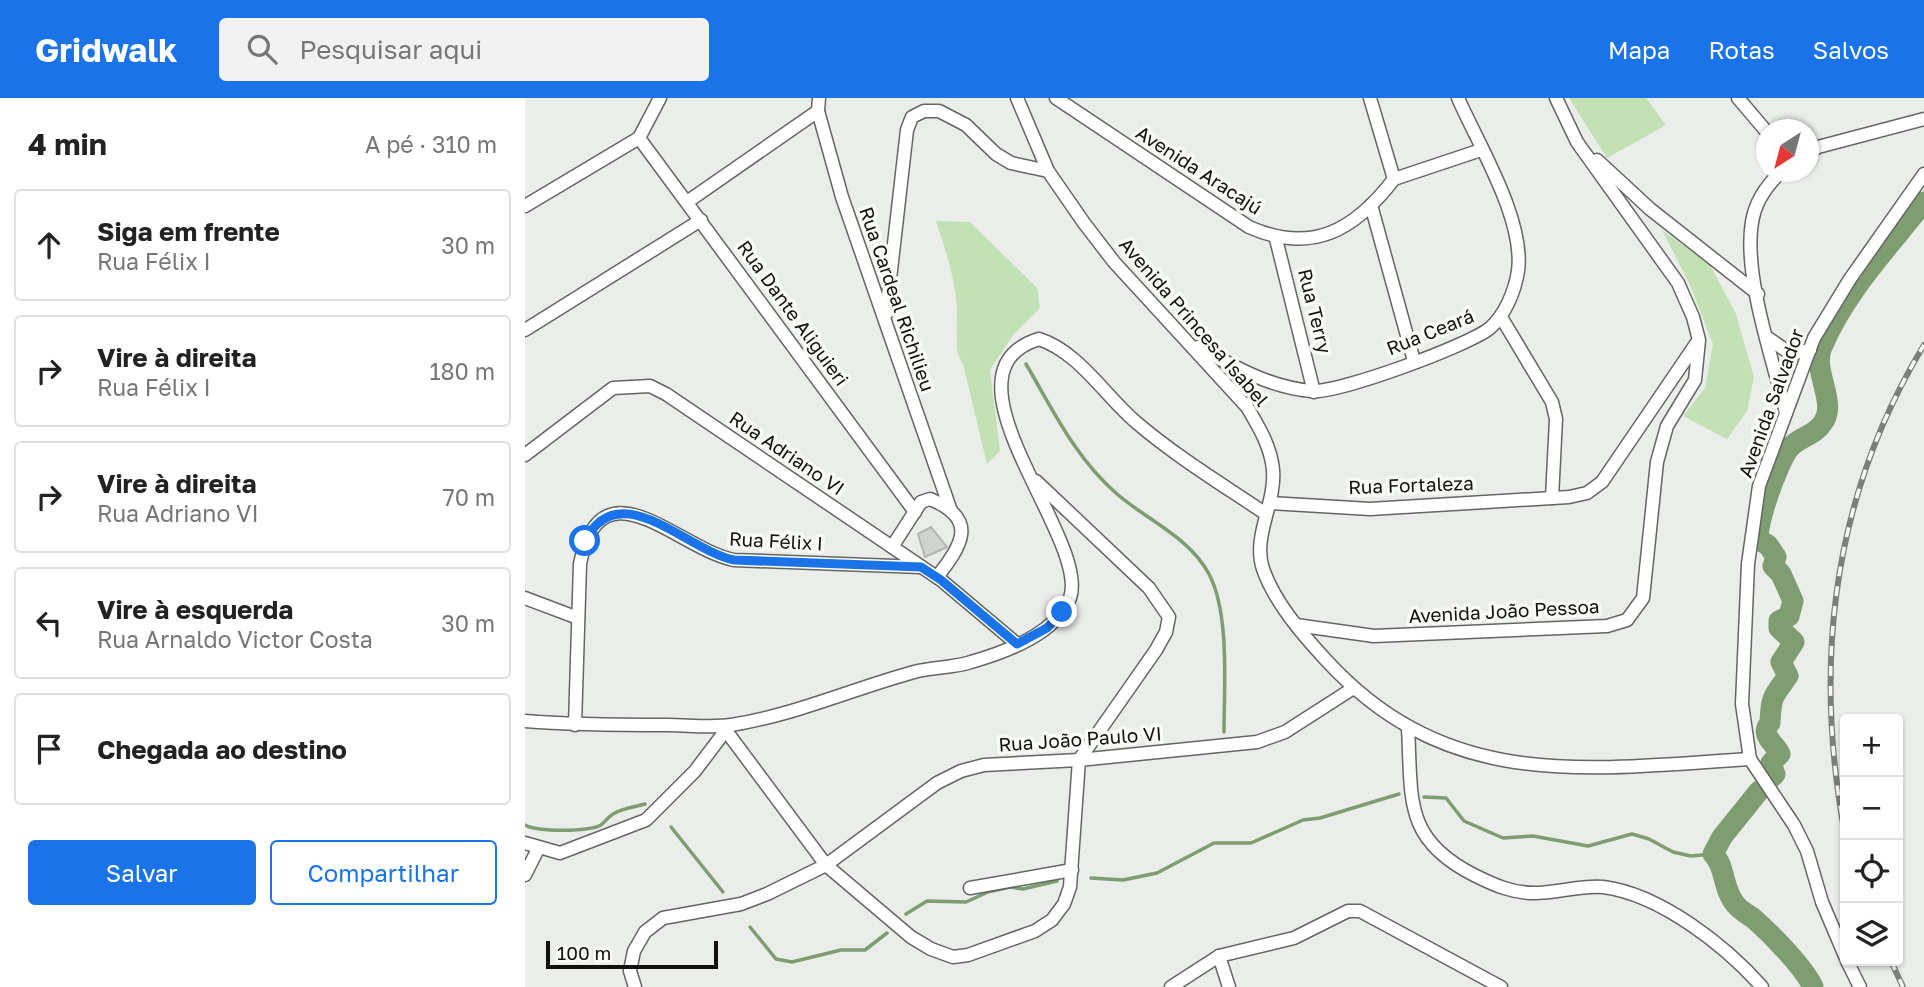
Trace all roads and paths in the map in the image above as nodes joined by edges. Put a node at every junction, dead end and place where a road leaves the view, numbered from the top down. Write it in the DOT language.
graph roads {
  1 [pos="660,98"];
  2 [pos="1017,98"];
  3 [pos="1056,98"];
  4 [pos="1370,98"];
  5 [pos="1458,98"];
  6 [pos="1556,98"];
  7 [pos="1738,98"];
  8 [pos="818,104"];
  9 [pos="1924,118"];
  10 [pos="1756,119"];
  11 [pos="639,138"];
  12 [pos="1577,142"];
  13 [pos="1819,146"];
  14 [pos="1481,150"];
  15 [pos="1048,172"];
  16 [pos="1924,174"];
  17 [pos="1394,179"];
  18 [pos="1773,182"];
  19 [pos="687,202"];
  20 [pos="1371,205"];
  21 [pos="525,206"];
  22 [pos="701,220"];
  23 [pos="1276,239"];
  24 [pos="1758,295"];
  25 [pos="1501,317"];
  26 [pos="885,318"];
  27 [pos="525,330"];
  28 [pos="1768,338"];
  29 [pos="1699,340"];
  30 [pos="1189,342"];
  31 [pos="1810,350"];
  32 [pos="1414,361"];
  33 [pos="1314,392"];
  34 [pos="1786,413"];
  35 [pos="525,455"];
  36 [pos="1030,475"];
  37 [pos="1552,498"];
  38 [pos="1268,508"];
  39 [pos="951,511"];
  40 [pos="915,512"];
  41 [pos="892,547"];
  42 [pos="921,567"];
  43 [pos="937,577"];
  44 [pos="525,598"];
  45 [pos="578,618"];
  46 [pos="1296,625"];
  47 [pos="1017,644"];
  48 [pos="1352,689"];
  49 [pos="525,721"];
  50 [pos="575,725"];
  51 [pos="1408,728"];
  52 [pos="728,729"];
  53 [pos="1750,759"];
  54 [pos="1079,760"];
  55 [pos="525,843"];
  56 [pos="538,849"];
  57 [pos="826,865"];
  58 [pos="1072,870"];
  59 [pos="525,875"];
  60 [pos="970,888"];
  61 [pos="1840,945"];
  62 [pos="1219,956"];
  63 [pos="1850,966"];
  64 [pos="635,987"];
  65 [pos="1171,987"];
  66 [pos="1229,987"];
  67 [pos="1500,987"];
  68 [pos="1762,987"];
  69 [pos="1860,987"];
  1 -- 11 [label="street"];
  2 -- 15 [label="street, Avenida Princesa Isabel"];
  3 -- 23 [label="street, Avenida Aracajú"];
  4 -- 17 [label="street"];
  5 -- 14 [label="street, Rua Ceará"];
  6 -- 12 [label="street"];
  7 -- 10 [label="street"];
  8 -- 19 [label="street"];
  8 -- 26 [label="street, Rua Cardeal Richilieu"];
  9 -- 13 [label="street"];
  11 -- 19 [label="street, Rua Dante Aliguieri"];
  11 -- 21 [label="street"];
  12 -- 24 [label="street"];
  12 -- 29 [label="street"];
  14 -- 17 [label="street"];
  14 -- 25 [label="street, Rua Ceará"];
  15 -- 26 [label="street"];
  15 -- 30 [label="street, Avenida Princesa Isabel"];
  16 -- 31 [label="street, Avenida Salvador"];
  17 -- 20 [label="street"];
  18 -- 24 [label="street"];
  19 -- 22 [label="street, Rua Dante Aliguieri"];
  20 -- 23 [label="street"];
  20 -- 32 [label="street"];
  22 -- 27 [label="street"];
  22 -- 40 [label="street, Rua Dante Aliguieri"];
  23 -- 33 [label="street, Rua Terry"];
  24 -- 28 [label="street"];
  25 -- 32 [label="street, Rua Ceará"];
  25 -- 37 [label="street"];
  26 -- 39 [label="street, Rua Cardeal Richilieu"];
  28 -- 31 [label="street"];
  28 -- 34 [label="street"];
  29 -- 37 [label="street, Rua Fortaleza"];
  29 -- 46 [label="street, Avenida João Pessoa"];
  30 -- 33 [label="street, Rua Ceará"];
  30 -- 38 [label="street, Avenida Princesa Isabel"];
  31 -- 34 [label="street, Avenida Salvador"];
  32 -- 33 [label="street, Rua Ceará"];
  34 -- 53 [label="street, Avenida Salvador"];
  35 -- 41 [label="street, Rua Adriano VI"];
  36 -- 38 [label="street"];
  36 -- 47 [label="street"];
  36 -- 54 [label="street"];
  37 -- 38 [label="street, Rua Fortaleza"];
  38 -- 46 [label="street, Avenida Princesa Isabel"];
  39 -- 40 [label="street"];
  39 -- 43 [label="street"];
  40 -- 41 [label="street"];
  41 -- 42 [label="street, Rua Adriano VI"];
  42 -- 43 [label="street, Rua Adriano VI"];
  42 -- 45 [label="street, Rua Félix I"];
  43 -- 47 [label="street, Rua Adriano VI"];
  44 -- 45 [label="street"];
  45 -- 50 [label="street, Rua Félix I"];
  46 -- 48 [label="street, Avenida Princesa Isabel"];
  47 -- 52 [label="street"];
  48 -- 51 [label="street, Avenida Princesa Isabel"];
  48 -- 54 [label="street, Rua João Paulo VI"];
  49 -- 50 [label="street"];
  50 -- 52 [label="street"];
  51 -- 53 [label="street, Avenida Princesa Isabel"];
  51 -- 68 [label="street"];
  52 -- 56 [label="street"];
  52 -- 57 [label="street"];
  53 -- 61 [label="street"];
  54 -- 57 [label="street, Rua João Paulo VI"];
  54 -- 58 [label="street"];
  55 -- 56 [label="street"];
  56 -- 59 [label="street"];
  57 -- 58 [label="street"];
  57 -- 64 [label="street, Rua João Paulo VI"];
  58 -- 60 [label="street"];
  62 -- 65 [label="street"];
  62 -- 66 [label="street"];
  62 -- 67 [label="street"];
  63 -- 69 [label="street"];
}
